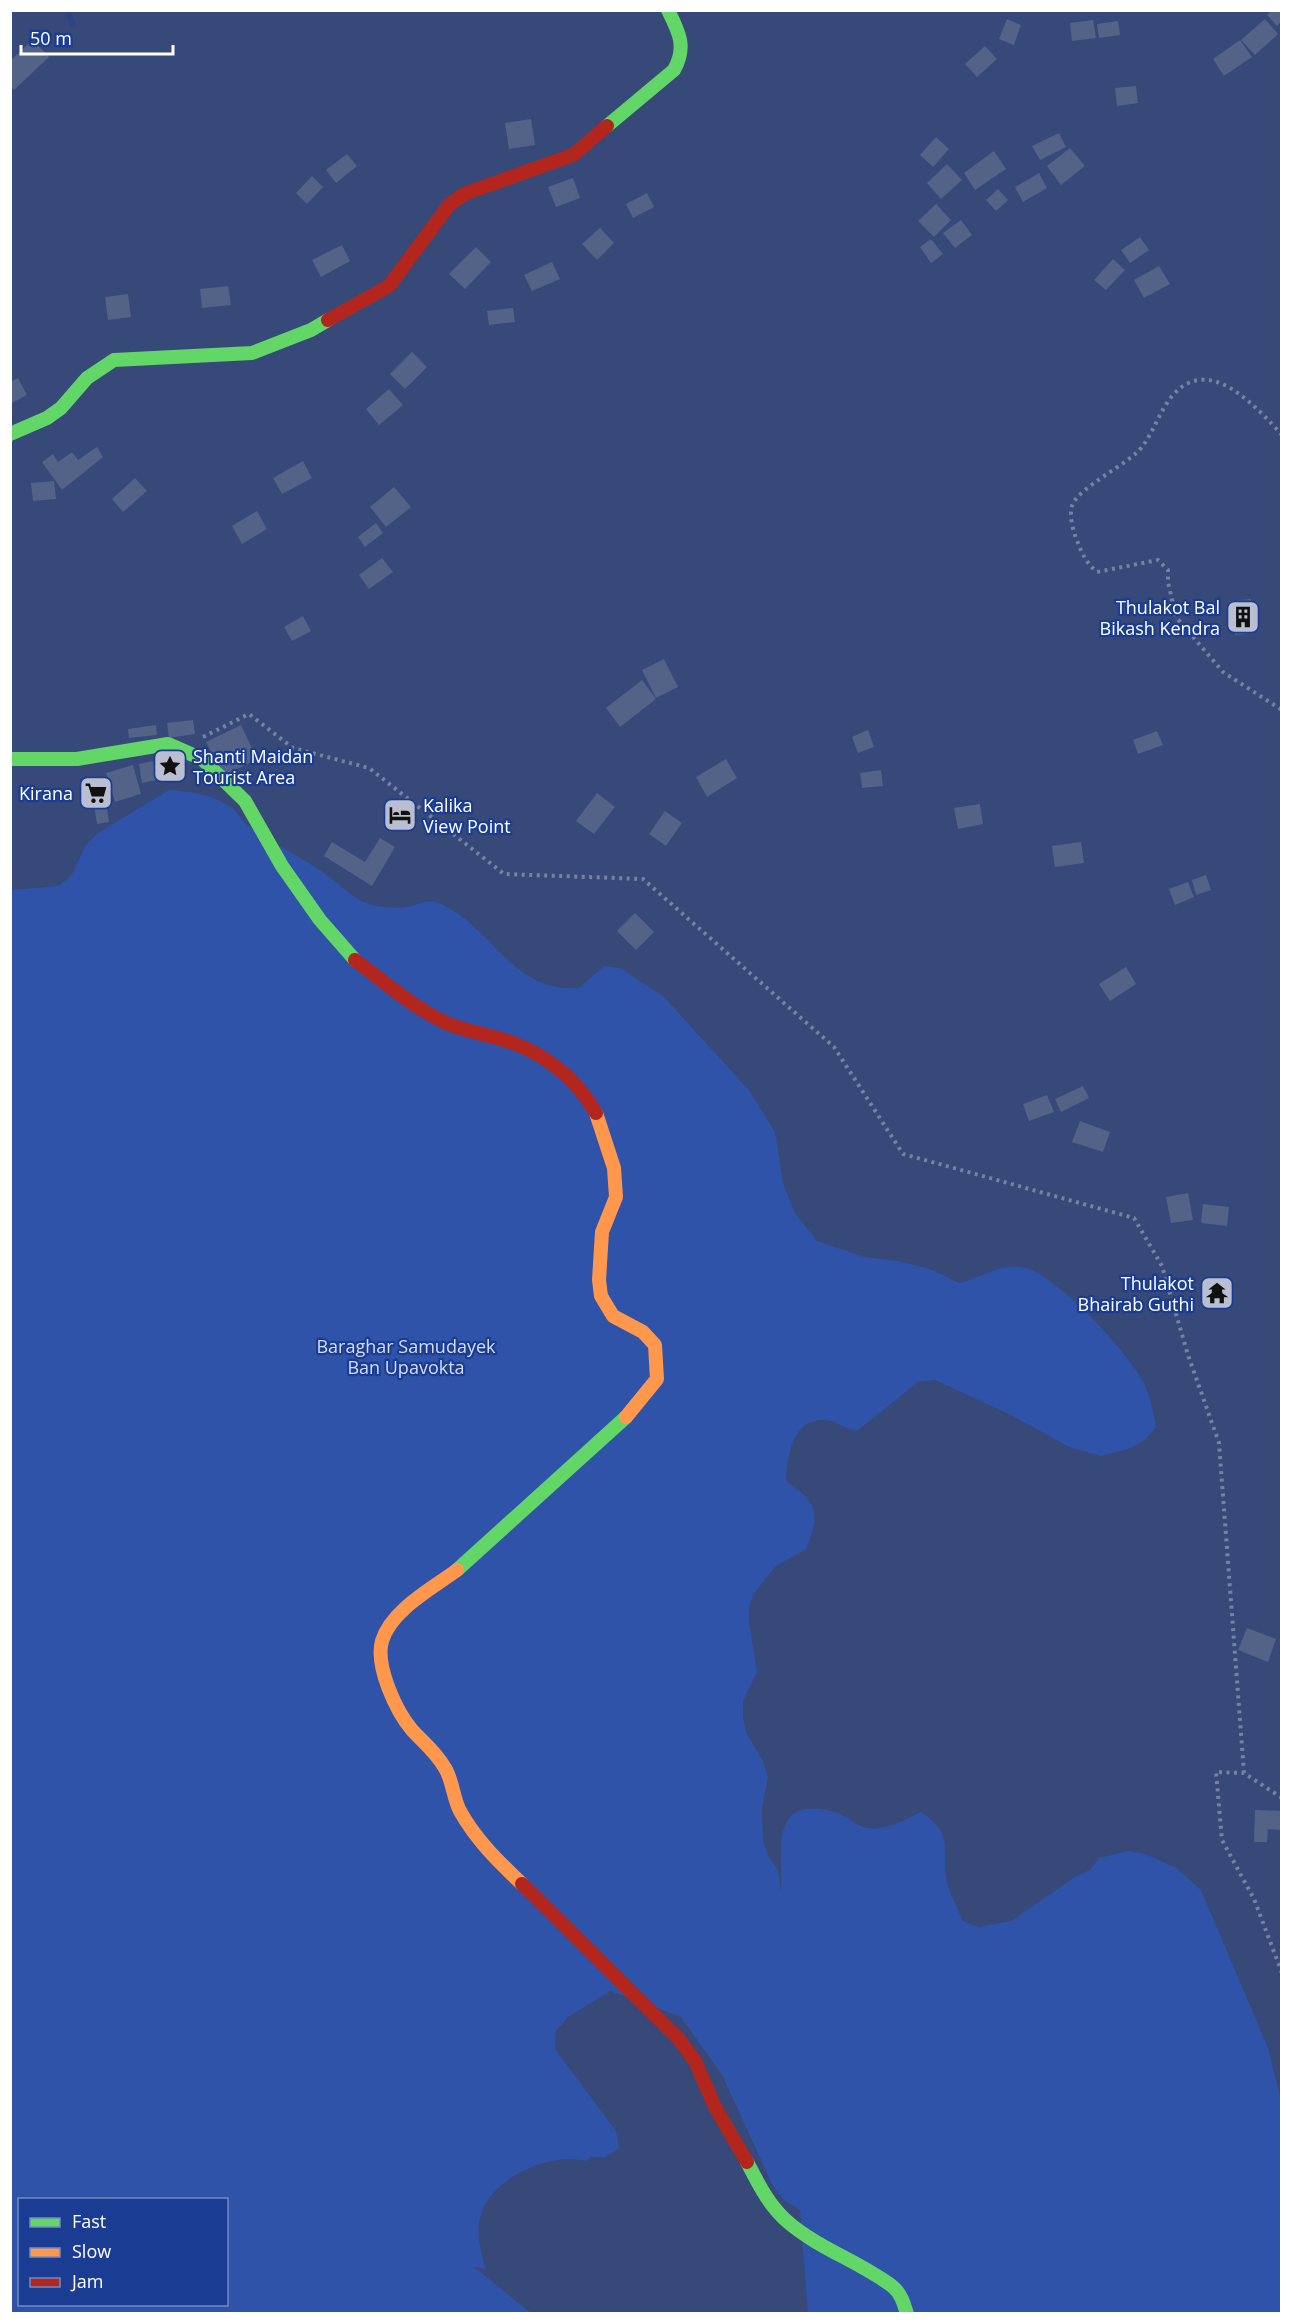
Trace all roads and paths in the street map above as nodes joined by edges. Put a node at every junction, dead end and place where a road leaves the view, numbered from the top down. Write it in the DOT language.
graph roads {
  1 [pos="668,10"];
  2 [pos="10,434"];
  3 [pos="1281,435"];
  4 [pos="1281,710"];
  5 [pos="181,747"];
  6 [pos="10,759"];
  7 [pos="1244,1773"];
  8 [pos="1281,1798"];
  9 [pos="1281,1973"];
  10 [pos="907,2313"];
  1 -- 2 [label="main road"];
  3 -- 4 [label="path"];
  5 -- 6 [label="main road"];
  5 -- 7 [label="path"];
  5 -- 10 [label="main road"];
  7 -- 8 [label="path"];
  7 -- 9 [label="path"];
}
